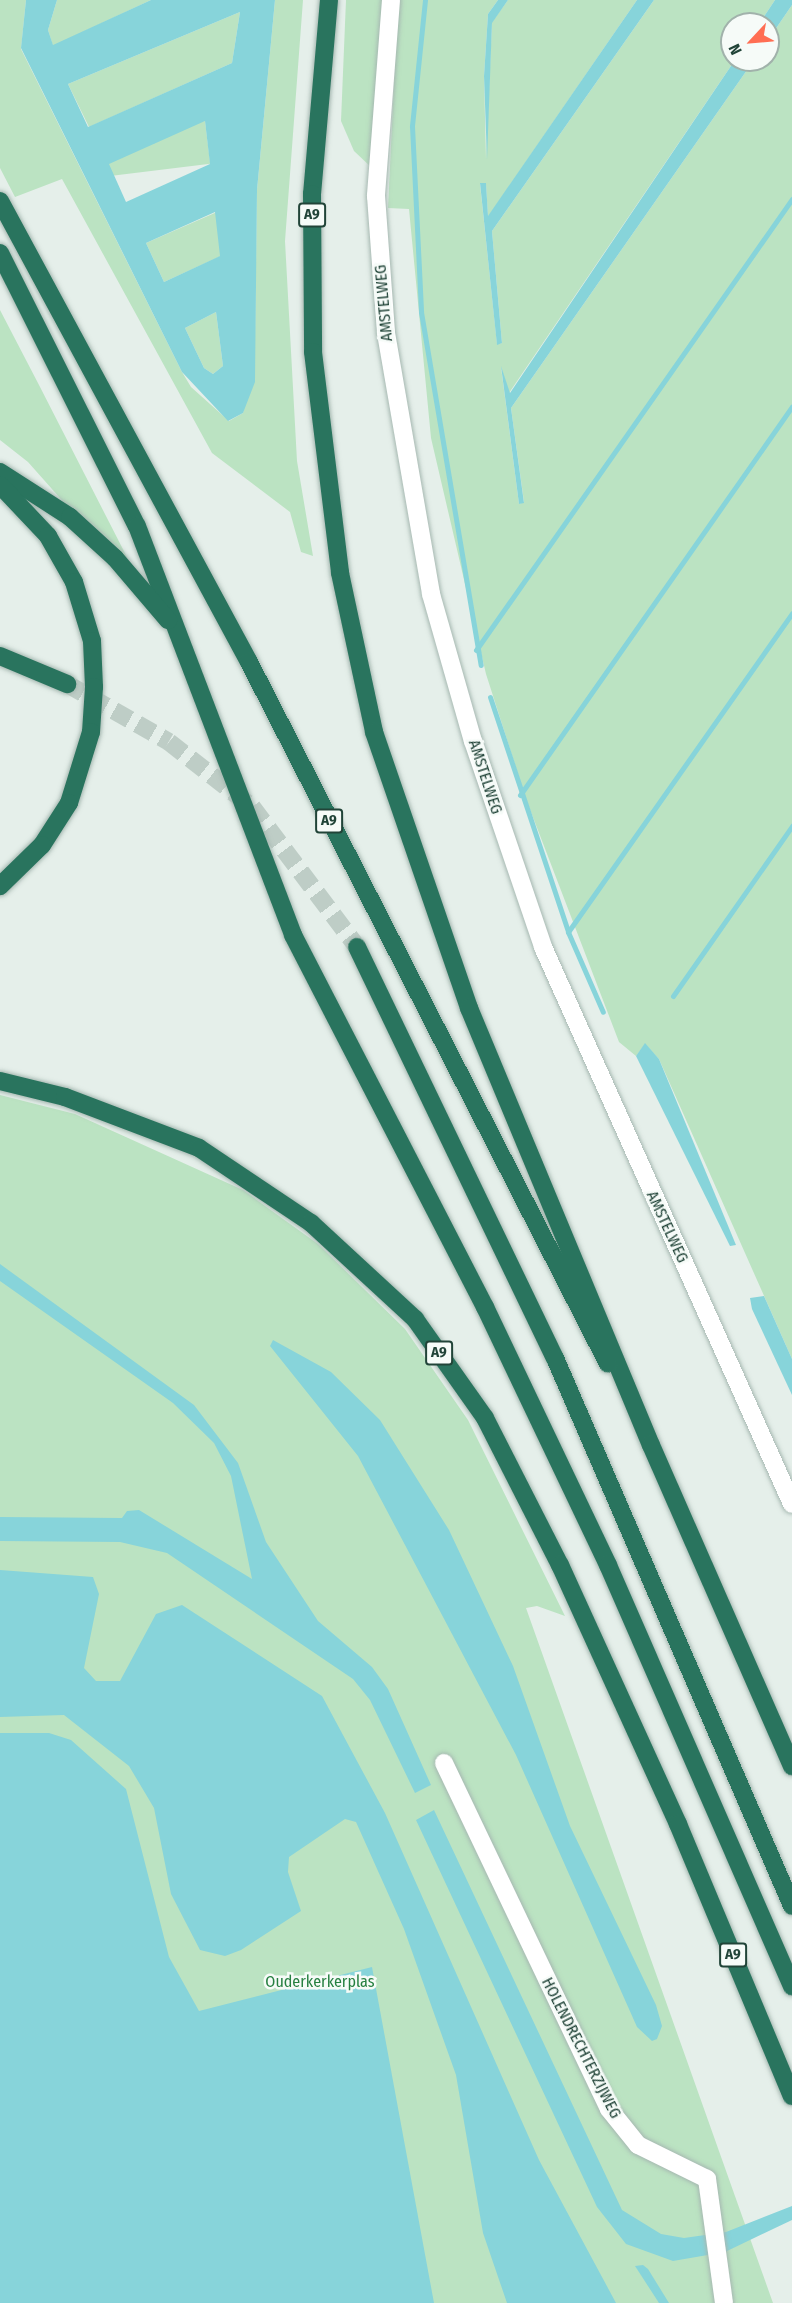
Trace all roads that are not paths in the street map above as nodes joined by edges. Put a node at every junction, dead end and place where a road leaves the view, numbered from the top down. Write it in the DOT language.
graph roads {
  1 [pos="329,0"];
  2 [pos="391,0"];
  3 [pos="0,201"];
  4 [pos="0,253"];
  5 [pos="0,472"];
  6 [pos="0,485"];
  7 [pos="178,633"];
  8 [pos="0,656"];
  9 [pos="67,684"];
  10 [pos="0,886"];
  11 [pos="357,947"];
  12 [pos="0,1081"];
  13 [pos="651,1445"];
  14 [pos="792,1504"];
  15 [pos="444,1763"];
  16 [pos="792,1766"];
  17 [pos="792,1906"];
  18 [pos="792,1987"];
  19 [pos="790,2091"];
  20 [pos="724,2303"];
  1 -- 13 [label="highway, A9"];
  2 -- 14 [label="street, AMSTELWEG"];
  3 -- 13 [label="highway, A9"];
  4 -- 7 [label="highway, A9"];
  5 -- 7 [label="highway, A9"];
  6 -- 10 [label="highway"];
  7 -- 18 [label="highway, A9"];
  8 -- 9 [label="highway"];
  11 -- 17 [label="highway"];
  12 -- 19 [label="highway, A9"];
  13 -- 16 [label="highway, A9"];
  15 -- 20 [label="street, HOLENDRECHTERZIJWEG"];
}
